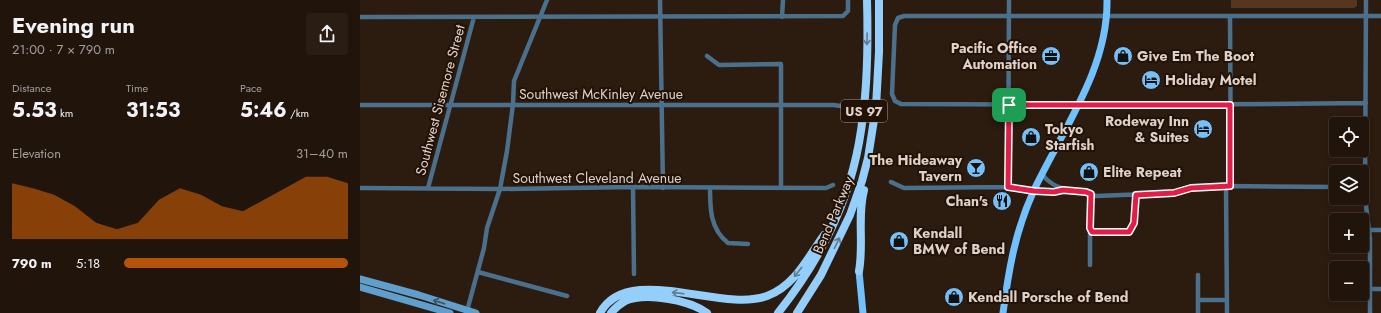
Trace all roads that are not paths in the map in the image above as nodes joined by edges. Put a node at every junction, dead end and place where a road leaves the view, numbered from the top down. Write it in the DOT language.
graph roads {
  1 [pos="547,0"];
  2 [pos="660,0"];
  3 [pos="783,0"];
  4 [pos="848,0"];
  5 [pos="868,0"];
  6 [pos="879,0"];
  7 [pos="1009,0"];
  8 [pos="1108,0"];
  9 [pos="1366,0"];
  10 [pos="660,16"];
  11 [pos="1009,16"];
  12 [pos="1108,16"];
  13 [pos="1230,16"];
  14 [pos="1381,16"];
  15 [pos="360,17"];
  16 [pos="474,17"];
  17 [pos="540,17"];
  18 [pos="782,17"];
  19 [pos="1366,17"];
  20 [pos="707,56"];
  21 [pos="1366,103"];
  22 [pos="513,104"];
  23 [pos="661,104"];
  24 [pos="780,104"];
  25 [pos="360,105"];
  26 [pos="450,105"];
  27 [pos="1009,105"];
  28 [pos="1078,105"];
  29 [pos="1230,105"];
  30 [pos="841,106"];
  31 [pos="868,158"];
  32 [pos="1365,165"];
  33 [pos="1042,174"];
  34 [pos="891,182"];
  35 [pos="833,185"];
  36 [pos="1228,186"];
  37 [pos="633,187"];
  38 [pos="1008,187"];
  39 [pos="1329,187"];
  40 [pos="360,188"];
  41 [pos="428,188"];
  42 [pos="663,188"];
  43 [pos="710,188"];
  44 [pos="781,188"];
  45 [pos="500,189"];
  46 [pos="1063,190"];
  47 [pos="1034,191"];
  48 [pos="1091,194"];
  49 [pos="1136,195"];
  50 [pos="837,218"];
  51 [pos="1090,228"];
  52 [pos="1369,230"];
  53 [pos="1381,230"];
  54 [pos="748,244"];
  55 [pos="1090,265"];
  56 [pos="859,271"];
  57 [pos="478,272"];
  58 [pos="634,274"];
  59 [pos="1198,276"];
  60 [pos="360,279"];
  61 [pos="360,287"];
  62 [pos="1381,289"];
  63 [pos="1370,290"];
  64 [pos="567,296"];
  65 [pos="1199,300"];
  66 [pos="1227,300"];
  67 [pos="467,312"];
  68 [pos="450,313"];
  69 [pos="476,313"];
  70 [pos="600,313"];
  71 [pos="611,313"];
  72 [pos="708,313"];
  73 [pos="778,313"];
  74 [pos="796,313"];
  75 [pos="862,313"];
  76 [pos="1002,313"];
  77 [pos="1198,313"];
  78 [pos="1227,313"];
  79 [pos="1370,313"];
  1 -- 17 [label="street"];
  2 -- 10 [label="street"];
  3 -- 18 [label="street"];
  4 -- 18 [label="street"];
  5 -- 50 [label="highway, Bend Parkway / US 97, one-way"];
  6 -- 31 [label="highway, Bend Parkway / US 97"];
  7 -- 11 [label="street"];
  8 -- 12 [label="main road"];
  9 -- 19 [label="street"];
  10 -- 17 [label="street"];
  10 -- 18 [label="street"];
  10 -- 23 [label="street"];
  11 -- 12 [label="street"];
  11 -- 27 [label="street"];
  11 -- 27 [label="street"];
  12 -- 13 [label="street"];
  12 -- 28 [label="main road"];
  13 -- 19 [label="street"];
  13 -- 29 [label="street"];
  14 -- 19 [label="street"];
  15 -- 16 [label="street"];
  16 -- 17 [label="street"];
  16 -- 26 [label="street, Southwest Sisemore Street"];
  17 -- 22 [label="street"];
  19 -- 21 [label="street"];
  20 -- 24 [label="street"];
  21 -- 29 [label="street"];
  21 -- 32 [label="street"];
  22 -- 23 [label="street, Southwest McKinley Avenue"];
  22 -- 26 [label="street, Southwest McKinley Avenue"];
  22 -- 45 [label="street"];
  23 -- 24 [label="street, Southwest McKinley Avenue"];
  23 -- 42 [label="street"];
  24 -- 30 [label="street, Southwest McKinley Avenue"];
  24 -- 44 [label="street"];
  25 -- 26 [label="street, Southwest McKinley Avenue"];
  26 -- 41 [label="street, Southwest Sisemore Street"];
  27 -- 28 [label="street"];
  27 -- 38 [label="street"];
  28 -- 29 [label="street"];
  28 -- 33 [label="main road"];
  29 -- 36 [label="street"];
  31 -- 56 [label="highway"];
  74 -- 31 [label="highway, Bend Parkway / US 97, one-way"];
  33 -- 46 [label="street"];
  33 -- 47 [label="main road"];
  34 -- 38 [label="street"];
  35 -- 44 [label="street, Southwest Cleveland Avenue"];
  36 -- 39 [label="street"];
  36 -- 49 [label="street"];
  36 -- 66 [label="street"];
  37 -- 42 [label="street, Southwest Cleveland Avenue"];
  37 -- 45 [label="street, Southwest Cleveland Avenue"];
  37 -- 58 [label="street"];
  38 -- 47 [label="street"];
  40 -- 41 [label="street, Southwest Cleveland Avenue"];
  41 -- 45 [label="street, Southwest Cleveland Avenue"];
  42 -- 43 [label="street, Southwest Cleveland Avenue"];
  43 -- 44 [label="street, Southwest Cleveland Avenue"];
  43 -- 54 [label="street"];
  45 -- 57 [label="street"];
  46 -- 47 [label="street"];
  46 -- 48 [label="street"];
  47 -- 76 [label="main road"];
  48 -- 49 [label="street"];
  48 -- 51 [label="street"];
  49 -- 51 [label="street"];
  50 -- 70 [label="highway, one-way"];
  50 -- 73 [label="highway, Bend Parkway / US 97"];
  51 -- 55 [label="street"];
  52 -- 53 [label="street"];
  52 -- 63 [label="street"];
  56 -- 75 [label="main road"];
  57 -- 64 [label="street"];
  57 -- 67 [label="street"];
  59 -- 65 [label="street"];
  67 -- 60 [label="main road, one-way"];
  61 -- 68 [label="main road"];
  62 -- 63 [label="street"];
  63 -- 79 [label="street"];
  65 -- 66 [label="street"];
  65 -- 77 [label="street"];
  66 -- 78 [label="street"];
  67 -- 69 [label="main road"];
  71 -- 72 [label="highway"];
}
